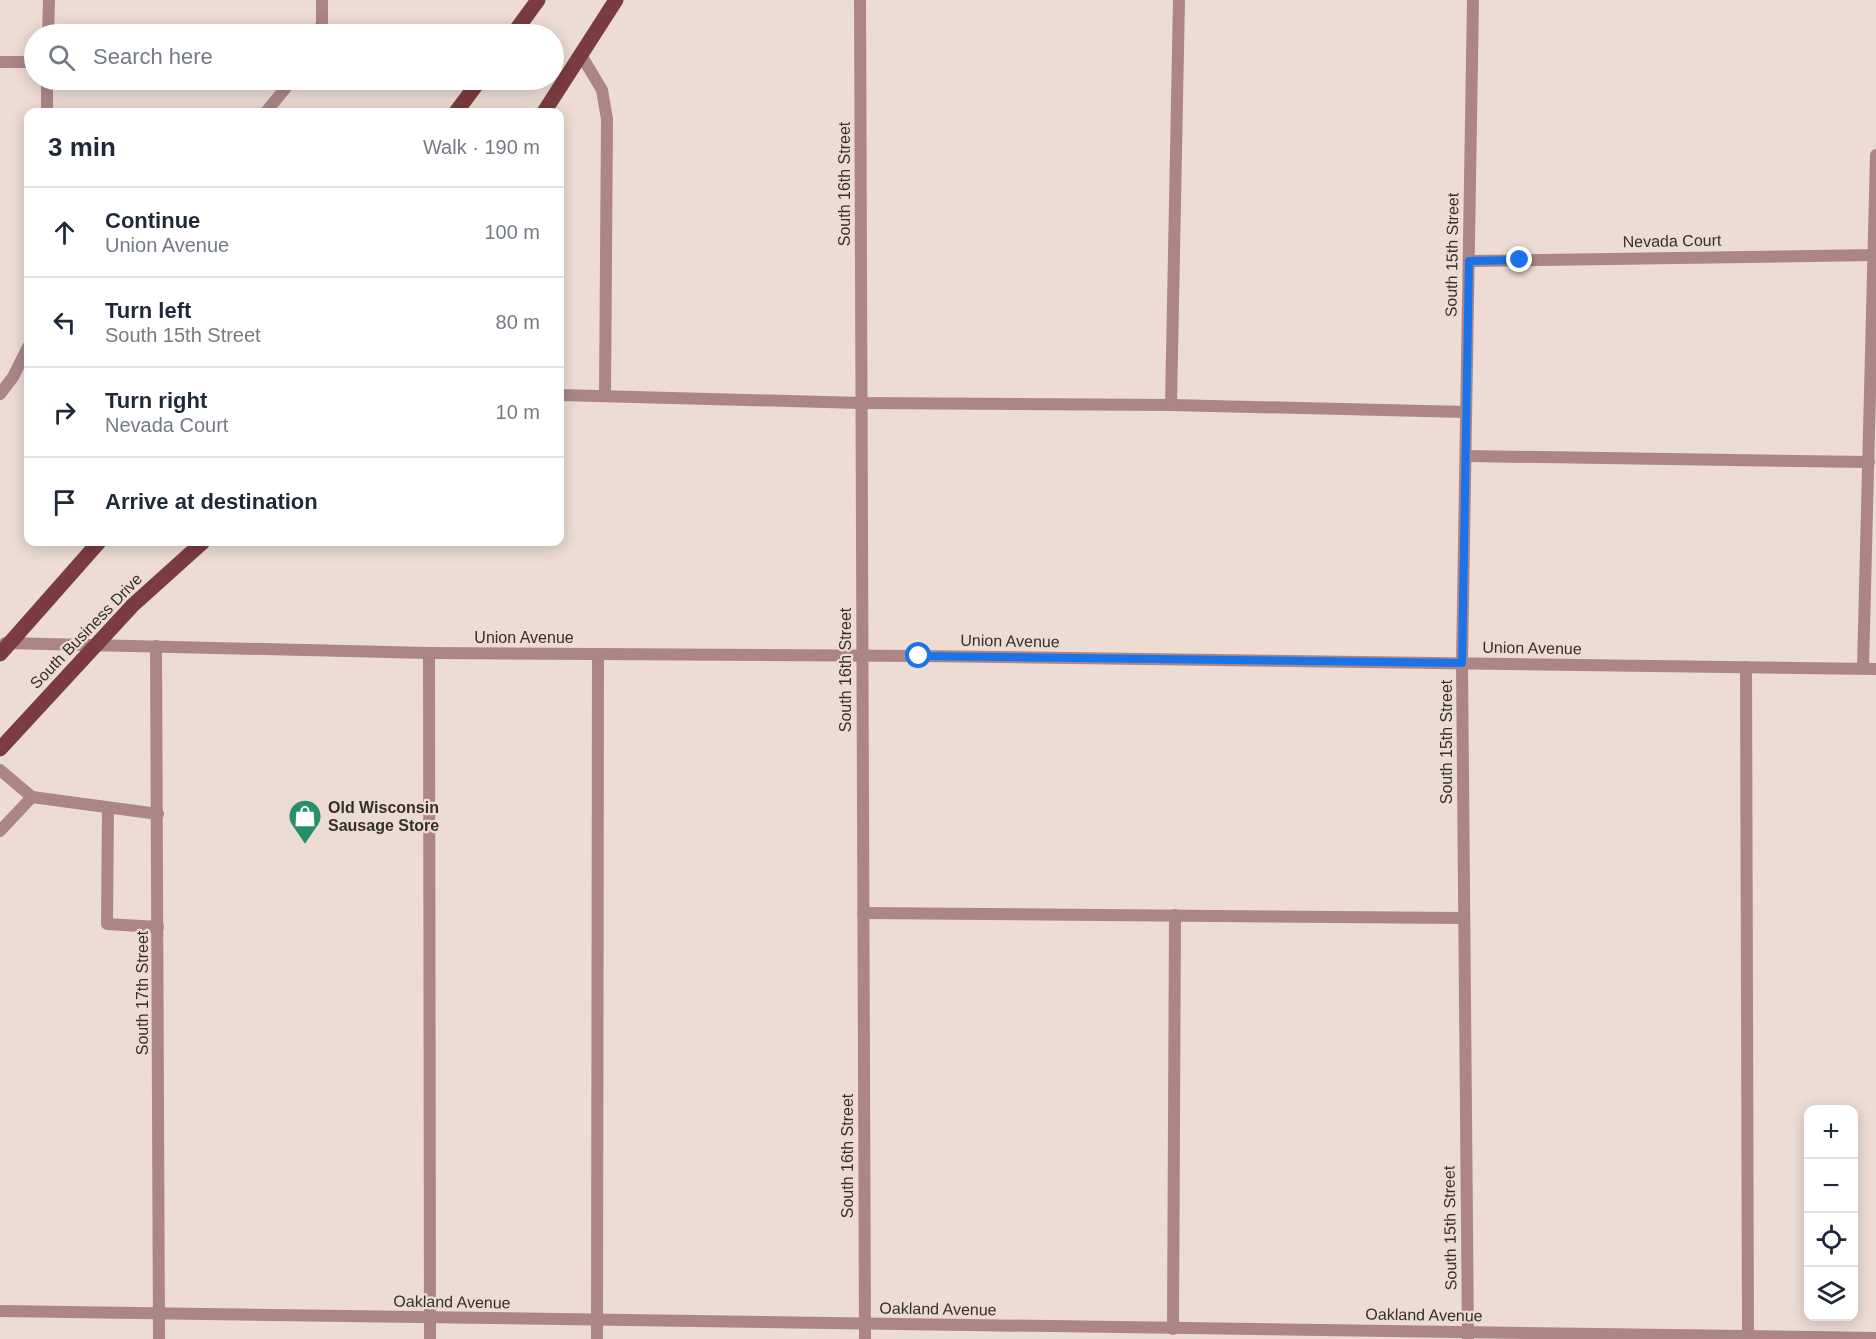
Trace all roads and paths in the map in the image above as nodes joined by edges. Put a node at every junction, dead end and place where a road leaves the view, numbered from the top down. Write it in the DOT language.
graph roads {
  1 [pos="49,0"];
  2 [pos="322,0"];
  3 [pos="538,0"];
  4 [pos="616,0"];
  5 [pos="860,0"];
  6 [pos="1179,0"];
  7 [pos="1473,0"];
  8 [pos="48,24"];
  9 [pos="322,24"];
  10 [pos="520,24"];
  11 [pos="581,55"];
  12 [pos="0,62"];
  13 [pos="24,62"];
  14 [pos="564,81"];
  15 [pos="47,90"];
  16 [pos="284,90"];
  17 [pos="472,90"];
  18 [pos="558,90"];
  19 [pos="47,108"];
  20 [pos="269,108"];
  21 [pos="459,108"];
  22 [pos="547,108"];
  23 [pos="1876,155"];
  24 [pos="1875,255"];
  25 [pos="1469,261"];
  26 [pos="24,357"];
  27 [pos="0,394"];
  28 [pos="564,395"];
  29 [pos="605,396"];
  30 [pos="861,403"];
  31 [pos="1171,405"];
  32 [pos="1466,412"];
  33 [pos="1466,456"];
  34 [pos="1869,462"];
  35 [pos="95,546"];
  36 [pos="198,546"];
  37 [pos="95,644"];
  38 [pos="156,646"];
  39 [pos="3,647"];
  40 [pos="429,653"];
  41 [pos="598,654"];
  42 [pos="862,656"];
  43 [pos="1462,663"];
  44 [pos="1746,667"];
  45 [pos="1870,668"];
  46 [pos="0,749"];
  47 [pos="0,770"];
  48 [pos="32,797"];
  49 [pos="108,808"];
  50 [pos="158,814"];
  51 [pos="0,831"];
  52 [pos="863,913"];
  53 [pos="1175,915"];
  54 [pos="1463,918"];
  55 [pos="158,927"];
  56 [pos="0,1311"];
  57 [pos="159,1313"];
  58 [pos="430,1319"];
  59 [pos="597,1321"];
  60 [pos="865,1325"];
  61 [pos="1173,1329"];
  62 [pos="1468,1336"];
  63 [pos="1748,1338"];
  64 [pos="1876,1338"];
  65 [pos="159,1339"];
  66 [pos="430,1339"];
  67 [pos="597,1339"];
  68 [pos="865,1339"];
  1 -- 8 [label="street"];
  2 -- 9 [label="street"];
  3 -- 10 [label="main road"];
  4 -- 11 [label="main road"];
  5 -- 30 [label="street, South 16th Street"];
  6 -- 31 [label="street"];
  7 -- 25 [label="street, South 15th Street"];
  11 -- 14 [label="main road"];
  11 -- 29 [label="street"];
  12 -- 13 [label="street"];
  15 -- 19 [label="street"];
  16 -- 20 [label="street"];
  17 -- 21 [label="main road"];
  18 -- 22 [label="main road"];
  23 -- 24 [label="street"];
  24 -- 25 [label="street, Nevada Court"];
  24 -- 34 [label="street"];
  25 -- 32 [label="street, South 15th Street"];
  26 -- 27 [label="street"];
  28 -- 29 [label="street"];
  29 -- 30 [label="street"];
  30 -- 31 [label="street"];
  30 -- 42 [label="street, South 16th Street"];
  31 -- 32 [label="street"];
  32 -- 33 [label="street, South 15th Street"];
  33 -- 34 [label="street"];
  33 -- 43 [label="street, South 15th Street"];
  34 -- 45 [label="street"];
  35 -- 39 [label="main road"];
  36 -- 37 [label="main road, South Business Drive"];
  37 -- 38 [label="street, Union Avenue"];
  37 -- 39 [label="street, Union Avenue"];
  37 -- 46 [label="main road, South Business Drive"];
  38 -- 40 [label="street, Union Avenue"];
  38 -- 50 [label="street, South 17th Street"];
  40 -- 41 [label="street, Union Avenue"];
  40 -- 58 [label="street"];
  41 -- 42 [label="street, Union Avenue"];
  41 -- 59 [label="street"];
  42 -- 43 [label="street, Union Avenue"];
  42 -- 52 [label="street, South 16th Street"];
  43 -- 44 [label="street, Union Avenue"];
  43 -- 54 [label="street, South 15th Street"];
  44 -- 45 [label="street, Union Avenue"];
  44 -- 63 [label="street"];
  47 -- 48 [label="street"];
  48 -- 49 [label="street"];
  48 -- 51 [label="street"];
  49 -- 50 [label="street"];
  49 -- 55 [label="street"];
  50 -- 55 [label="street, South 17th Street"];
  52 -- 53 [label="street"];
  52 -- 60 [label="street, South 16th Street"];
  53 -- 54 [label="street"];
  53 -- 61 [label="street"];
  54 -- 62 [label="street, South 15th Street"];
  55 -- 57 [label="street, South 17th Street"];
  56 -- 57 [label="street, Oakland Avenue"];
  57 -- 58 [label="street, Oakland Avenue"];
  57 -- 65 [label="street, South 17th Street"];
  58 -- 59 [label="street, Oakland Avenue"];
  58 -- 66 [label="street"];
  59 -- 60 [label="street, Oakland Avenue"];
  59 -- 67 [label="street"];
  60 -- 61 [label="street, Oakland Avenue"];
  60 -- 68 [label="street, South 16th Street"];
  61 -- 62 [label="street, Oakland Avenue"];
  62 -- 63 [label="street, Oakland Avenue"];
  63 -- 64 [label="street, Oakland Avenue"];
}
